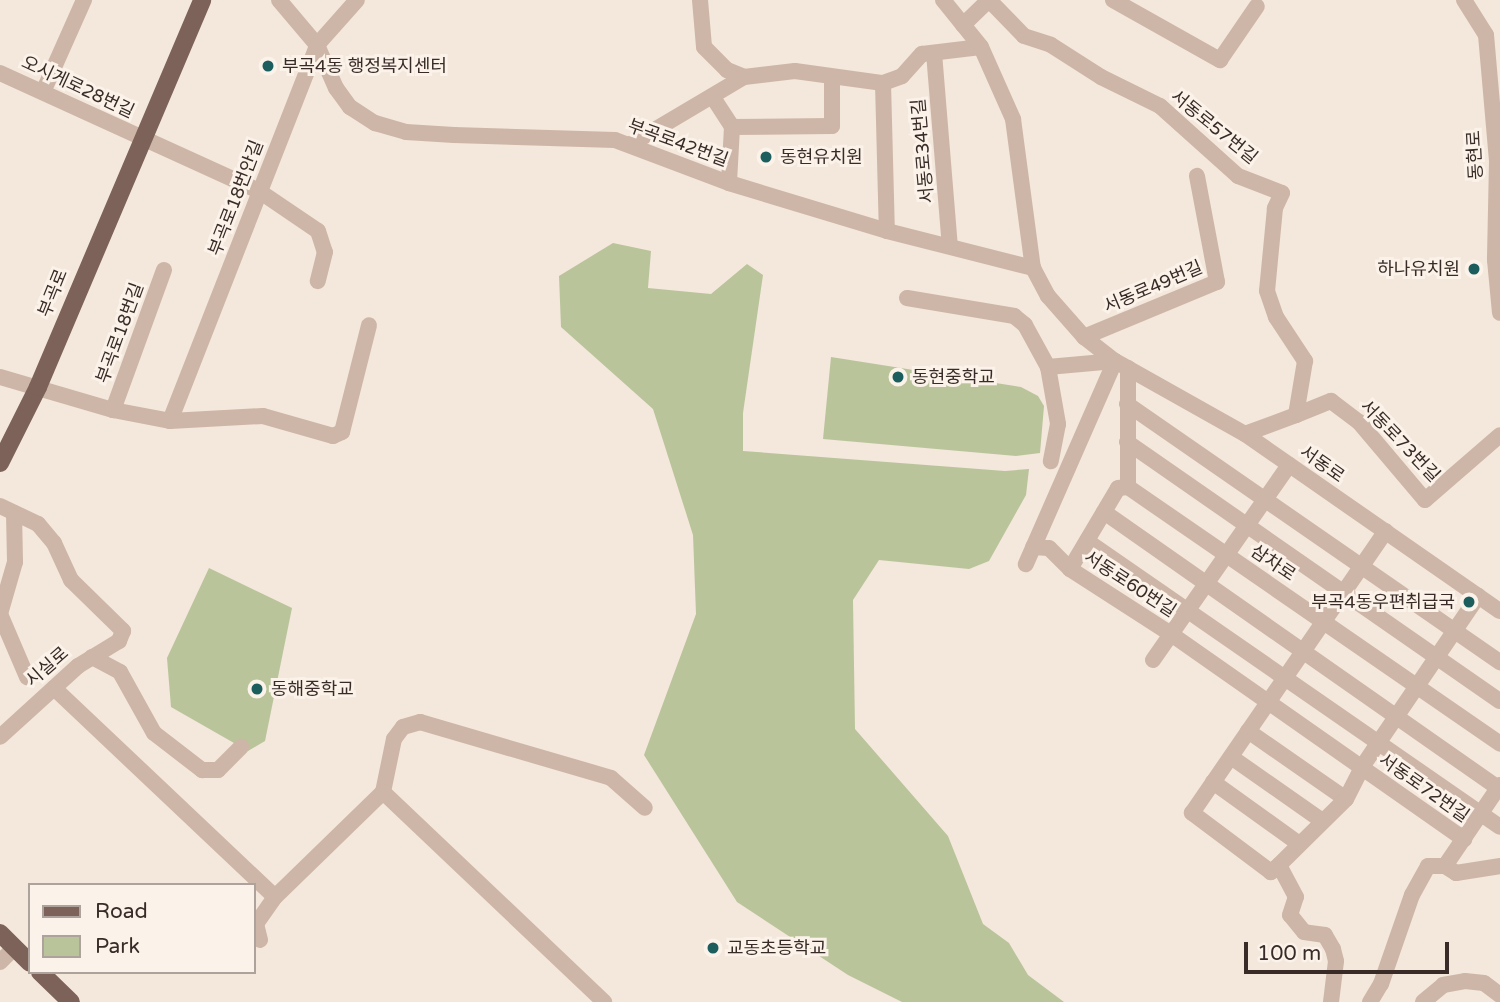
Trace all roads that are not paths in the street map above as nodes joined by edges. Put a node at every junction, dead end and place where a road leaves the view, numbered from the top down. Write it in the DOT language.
graph roads {
  1 [pos="84,0"];
  2 [pos="201,0"];
  3 [pos="279,0"];
  4 [pos="357,0"];
  5 [pos="700,0"];
  6 [pos="943,0"];
  7 [pos="989,0"];
  8 [pos="1113,0"];
  9 [pos="1464,0"];
  10 [pos="1257,6"];
  11 [pos="963,25"];
  12 [pos="317,45"];
  13 [pos="981,47"];
  14 [pos="934,53"];
  15 [pos="0,73"];
  16 [pos="744,77"];
  17 [pos="832,79"];
  18 [pos="883,83"];
  19 [pos="43,93"];
  20 [pos="714,99"];
  21 [pos="732,127"];
  22 [pos="140,137"];
  23 [pos="632,144"];
  24 [pos="1197,176"];
  25 [pos="729,183"];
  26 [pos="260,191"];
  27 [pos="887,231"];
  28 [pos="950,246"];
  29 [pos="1033,268"];
  30 [pos="164,270"];
  31 [pos="318,281"];
  32 [pos="907,298"];
  33 [pos="1500,313"];
  34 [pos="369,325"];
  35 [pos="1084,337"];
  36 [pos="1121,364"];
  37 [pos="1048,367"];
  38 [pos="0,377"];
  39 [pos="38,387"];
  40 [pos="1127,404"];
  41 [pos="113,410"];
  42 [pos="1296,415"];
  43 [pos="170,421"];
  44 [pos="1245,434"];
  45 [pos="1500,435"];
  46 [pos="1127,442"];
  47 [pos="1051,461"];
  48 [pos="0,463"];
  49 [pos="1289,465"];
  50 [pos="1128,487"];
  51 [pos="1265,499"];
  52 [pos="7,510"];
  53 [pos="1104,512"];
  54 [pos="1247,525"];
  55 [pos="1385,531"];
  56 [pos="1087,541"];
  57 [pos="1033,547"];
  58 [pos="1227,555"];
  59 [pos="1026,564"];
  60 [pos="1361,566"];
  61 [pos="1070,569"];
  62 [pos="1206,584"];
  63 [pos="1344,592"];
  64 [pos="1478,596"];
  65 [pos="1188,610"];
  66 [pos="1500,611"];
  67 [pos="1324,621"];
  68 [pos="1455,631"];
  69 [pos="1171,634"];
  70 [pos="1303,651"];
  71 [pos="92,657"];
  72 [pos="1437,657"];
  73 [pos="1153,660"];
  74 [pos="1500,662"];
  75 [pos="26,677"];
  76 [pos="1285,678"];
  77 [pos="1418,685"];
  78 [pos="54,688"];
  79 [pos="1269,701"];
  80 [pos="1500,701"];
  81 [pos="1396,717"];
  82 [pos="1248,731"];
  83 [pos="0,737"];
  84 [pos="1379,743"];
  85 [pos="1500,744"];
  86 [pos="241,747"];
  87 [pos="1231,757"];
  88 [pos="1362,767"];
  89 [pos="1213,782"];
  90 [pos="1499,787"];
  91 [pos="383,792"];
  92 [pos="1346,799"];
  93 [pos="645,808"];
  94 [pos="1481,813"];
  95 [pos="1321,820"];
  96 [pos="1500,827"];
  97 [pos="1464,839"];
  98 [pos="1298,843"];
  99 [pos="1279,865"];
  100 [pos="1445,866"];
  101 [pos="1500,866"];
  102 [pos="275,897"];
  103 [pos="0,933"];
  104 [pos="260,940"];
  105 [pos="14,948"];
  106 [pos="28,961"];
  107 [pos="0,962"];
  108 [pos="42,974"];
  109 [pos="1500,995"];
  110 [pos="61,999"];
  111 [pos="604,1002"];
  112 [pos="1331,1002"];
  113 [pos="1370,1002"];
  114 [pos="1423,1002"];
  1 -- 19 [label="street"];
  2 -- 22 [label="main road, 부곡로"];
  3 -- 12 [label="street, 부곡로42번길"];
  4 -- 12 [label="street, 부곡로18번안길"];
  5 -- 16 [label="street"];
  6 -- 11 [label="street, 서동로"];
  7 -- 11 [label="street"];
  7 -- 42 [label="street, 서동로57번길"];
  8 -- 10 [label="street"];
  9 -- 33 [label="street, 동현로"];
  11 -- 13 [label="street, 서동로"];
  12 -- 23 [label="street, 부곡로42번길"];
  12 -- 26 [label="street, 부곡로18번안길"];
  13 -- 14 [label="street, 서동로34번길"];
  13 -- 29 [label="street, 서동로"];
  14 -- 18 [label="street, 서동로34번길"];
  14 -- 28 [label="street, 서동로34번길"];
  15 -- 19 [label="street, 오시게로28번길"];
  16 -- 17 [label="street"];
  16 -- 20 [label="street"];
  17 -- 18 [label="street"];
  17 -- 21 [label="street"];
  18 -- 27 [label="street, 서동로34번길"];
  19 -- 22 [label="street, 오시게로28번길"];
  20 -- 21 [label="street"];
  20 -- 23 [label="street"];
  21 -- 25 [label="street"];
  22 -- 26 [label="street"];
  22 -- 39 [label="main road, 부곡로"];
  23 -- 25 [label="street, 부곡로42번길"];
  24 -- 35 [label="street, 서동로49번길"];
  25 -- 27 [label="street, 부곡로42번길"];
  26 -- 31 [label="street"];
  26 -- 43 [label="street, 부곡로18번안길"];
  27 -- 28 [label="street, 부곡로42번길"];
  28 -- 29 [label="street, 부곡로42번길"];
  29 -- 35 [label="street, 서동로"];
  30 -- 41 [label="street, 부곡로18번길"];
  32 -- 37 [label="street"];
  34 -- 43 [label="street, 부곡로18번길"];
  35 -- 36 [label="street, 서동로"];
  36 -- 37 [label="street"];
  36 -- 40 [label="street"];
  36 -- 44 [label="street, 서동로"];
  36 -- 57 [label="street"];
  37 -- 47 [label="street"];
  38 -- 39 [label="street, 부곡로18번길"];
  39 -- 41 [label="street, 부곡로18번길"];
  39 -- 48 [label="main road, 부곡로"];
  40 -- 46 [label="street"];
  40 -- 51 [label="street"];
  41 -- 43 [label="street, 부곡로18번길"];
  42 -- 44 [label="street"];
  42 -- 45 [label="street, 서동로73번길"];
  44 -- 49 [label="street, 서동로"];
  46 -- 50 [label="street"];
  46 -- 54 [label="street, 삼차로"];
  49 -- 51 [label="street, 서동로60번길"];
  49 -- 55 [label="street, 서동로"];
  50 -- 53 [label="street"];
  50 -- 58 [label="street, 삼차로"];
  51 -- 54 [label="street, 서동로60번길"];
  51 -- 60 [label="street"];
  52 -- 71 [label="street, 시실로"];
  52 -- 75 [label="street"];
  53 -- 56 [label="street"];
  53 -- 62 [label="street"];
  54 -- 58 [label="street, 서동로60번길"];
  54 -- 63 [label="street"];
  55 -- 60 [label="street"];
  55 -- 64 [label="street, 서동로"];
  56 -- 61 [label="street"];
  56 -- 65 [label="street, 서동로60번길"];
  57 -- 59 [label="street"];
  57 -- 61 [label="street, 서동로60번길"];
  58 -- 62 [label="street, 서동로60번길"];
  58 -- 67 [label="street, 삼차로"];
  60 -- 63 [label="street"];
  60 -- 68 [label="street"];
  61 -- 69 [label="street, 서동로60번길"];
  62 -- 65 [label="street, 서동로60번길"];
  62 -- 70 [label="street"];
  63 -- 67 [label="street"];
  63 -- 72 [label="street"];
  64 -- 66 [label="street, 서동로"];
  64 -- 68 [label="street, 서동로72번길"];
  65 -- 69 [label="street, 서동로60번길"];
  65 -- 76 [label="street, 서동로60번길"];
  67 -- 70 [label="street"];
  67 -- 77 [label="street, 삼차로"];
  68 -- 72 [label="street, 서동로72번길"];
  68 -- 74 [label="street"];
  69 -- 73 [label="street, 서동로60번길"];
  69 -- 79 [label="street, 서동로60번길"];
  70 -- 76 [label="street"];
  70 -- 81 [label="street"];
  71 -- 78 [label="street, 시실로"];
  71 -- 86 [label="street"];
  72 -- 77 [label="street, 서동로72번길"];
  72 -- 80 [label="street"];
  76 -- 79 [label="street"];
  76 -- 84 [label="street, 서동로60번길"];
  77 -- 81 [label="street, 서동로72번길"];
  77 -- 85 [label="street, 삼차로"];
  78 -- 83 [label="street, 시실로"];
  78 -- 102 [label="street"];
  79 -- 82 [label="street"];
  79 -- 88 [label="street, 서동로60번길"];
  81 -- 84 [label="street, 서동로72번길"];
  81 -- 90 [label="street"];
  82 -- 87 [label="street"];
  82 -- 92 [label="street"];
  84 -- 88 [label="street, 서동로72번길"];
  84 -- 94 [label="street, 서동로72번길"];
  87 -- 89 [label="street"];
  87 -- 95 [label="street"];
  88 -- 92 [label="street, 서동로72번길"];
  88 -- 97 [label="street, 서동로72번길"];
  89 -- 98 [label="street"];
  89 -- 99 [label="street"];
  90 -- 94 [label="street"];
  91 -- 93 [label="street"];
  91 -- 102 [label="street"];
  91 -- 111 [label="street"];
  92 -- 95 [label="street, 서동로72번길"];
  94 -- 96 [label="street, 서동로72번길"];
  94 -- 97 [label="street"];
  95 -- 98 [label="street, 서동로72번길"];
  97 -- 100 [label="street"];
  98 -- 99 [label="street, 서동로72번길"];
  99 -- 112 [label="street"];
  100 -- 101 [label="street"];
  100 -- 113 [label="street"];
  102 -- 104 [label="street"];
  103 -- 105 [label="main road"];
  105 -- 106 [label="main road"];
  105 -- 107 [label="street"];
  108 -- 110 [label="main road"];
  109 -- 114 [label="street"];
}
